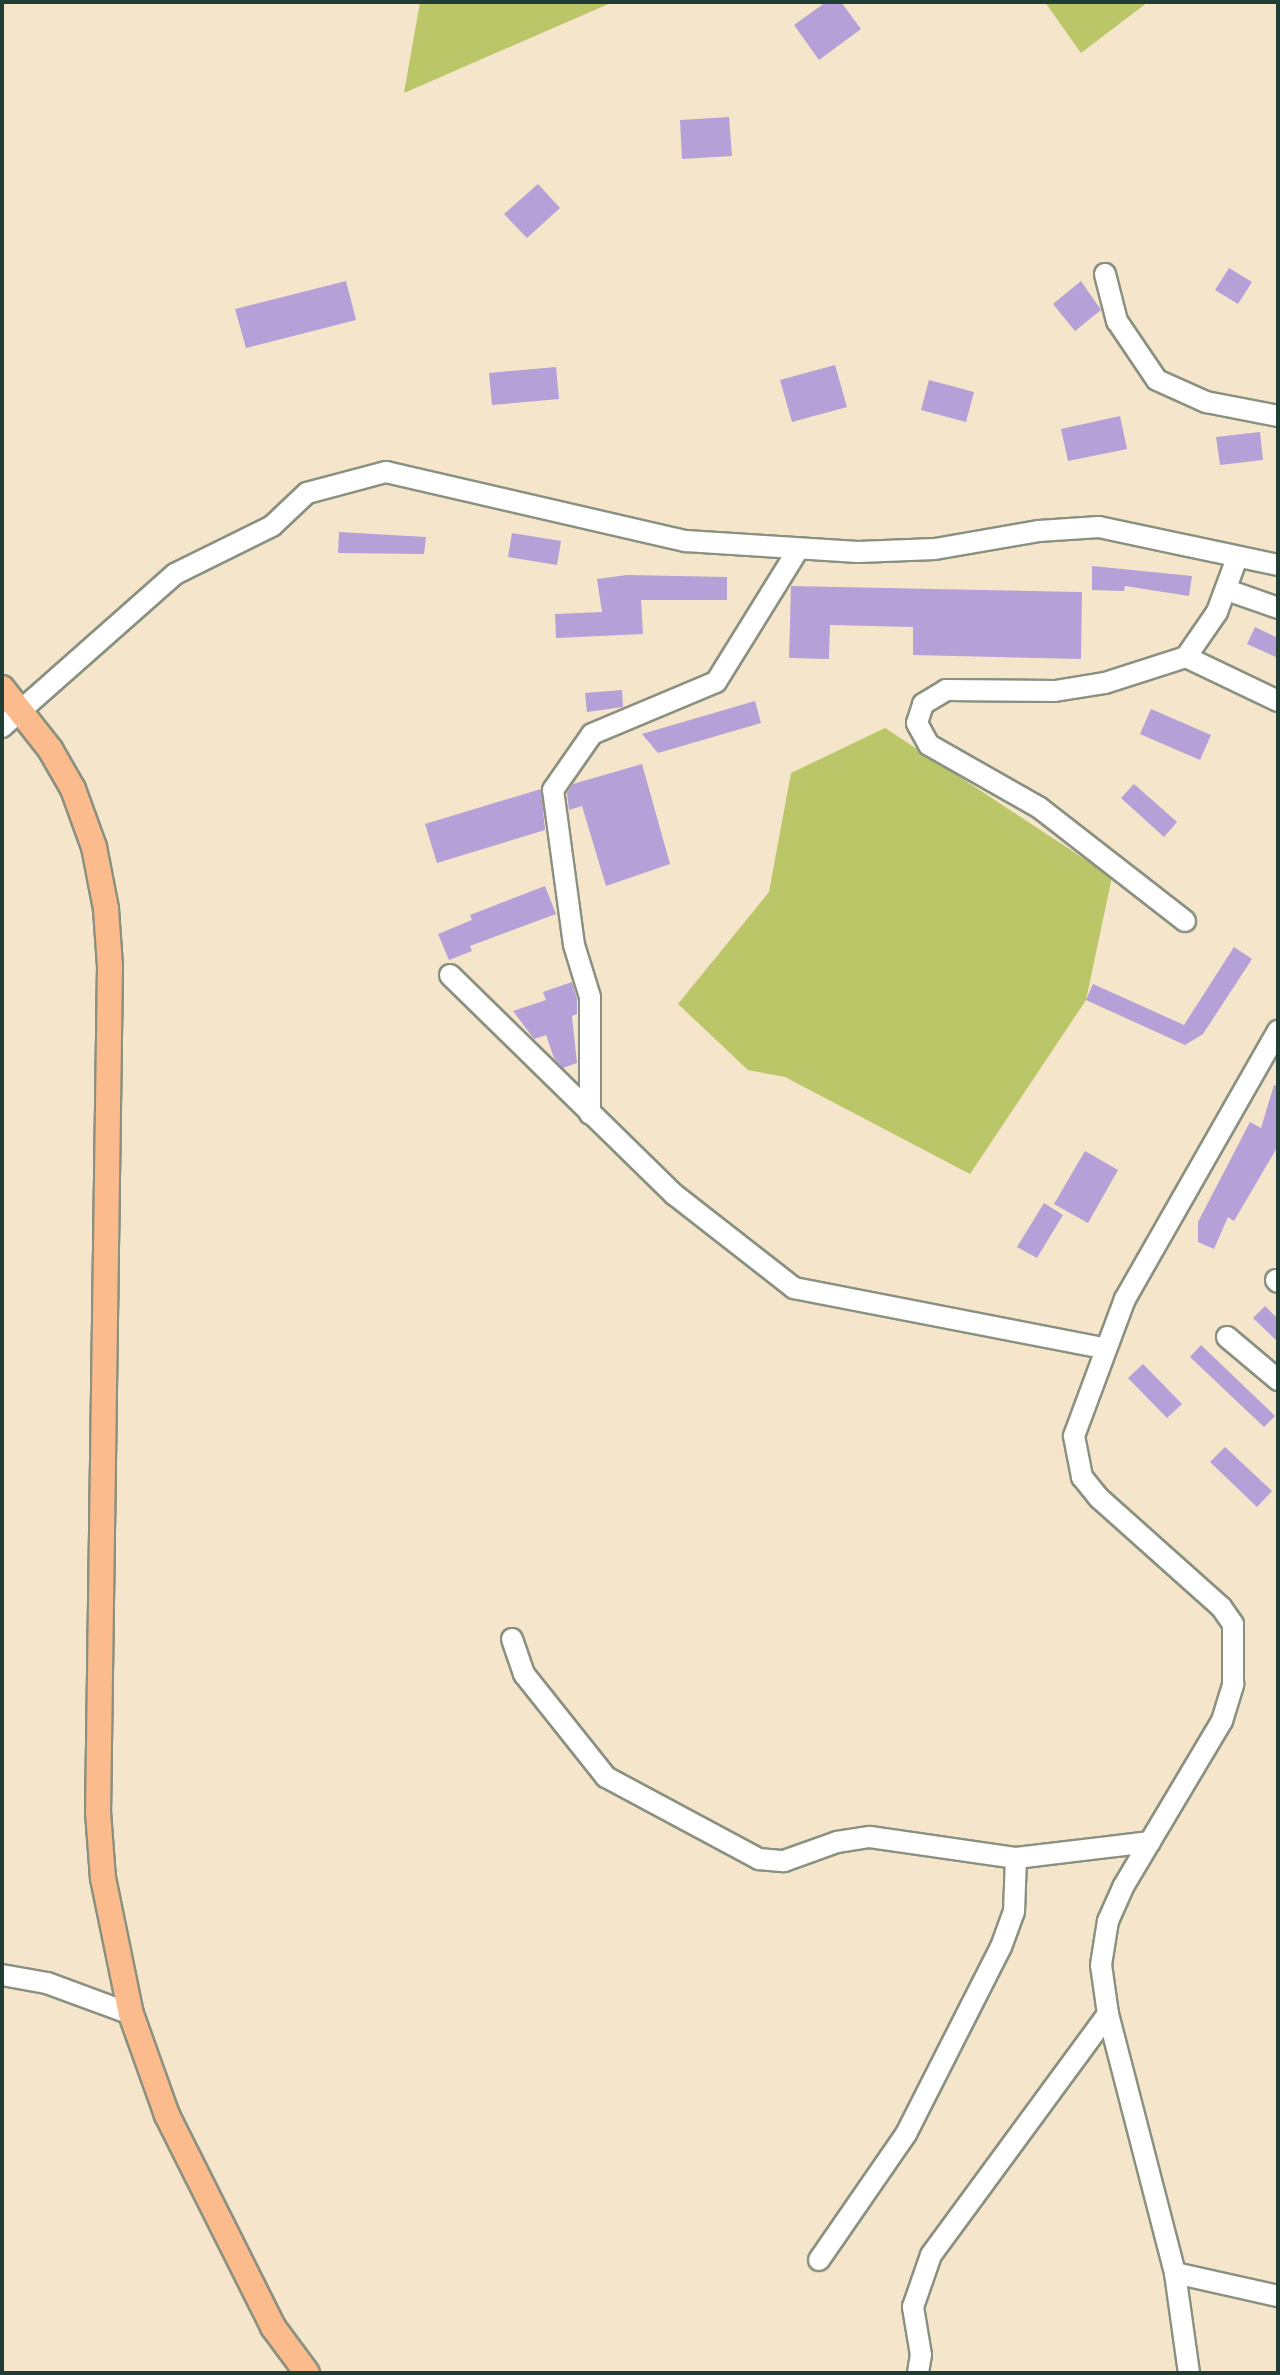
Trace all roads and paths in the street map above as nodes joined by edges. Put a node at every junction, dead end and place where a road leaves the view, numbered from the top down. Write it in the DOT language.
graph roads {
  1 [pos="1105,274"];
  2 [pos="1278,416"];
  3 [pos="798,550"];
  4 [pos="1237,558"];
  5 [pos="1278,565"];
  6 [pos="1227,590"];
  7 [pos="1278,608"];
  8 [pos="1186,657"];
  9 [pos="2,688"];
  10 [pos="1278,701"];
  11 [pos="23,711"];
  12 [pos="2,727"];
  13 [pos="1185,921"];
  14 [pos="450,975"];
  15 [pos="1278,1031"];
  16 [pos="590,1114"];
  17 [pos="1227,1337"];
  18 [pos="1103,1348"];
  19 [pos="1278,1380"];
  20 [pos="512,1639"];
  21 [pos="1150,1842"];
  22 [pos="1016,1858"];
  23 [pos="2,1975"];
  24 [pos="131,2014"];
  25 [pos="1108,2014"];
  26 [pos="819,2260"];
  27 [pos="1175,2273"];
  28 [pos="1278,2296"];
  29 [pos="307,2373"];
  30 [pos="918,2373"];
  31 [pos="1189,2373"];
  1 -- 2 [label="street"];
  3 -- 4 [label="street"];
  3 -- 11 [label="street"];
  3 -- 16 [label="street"];
  4 -- 5 [label="street"];
  4 -- 6 [label="street"];
  6 -- 7 [label="street"];
  6 -- 8 [label="street"];
  8 -- 10 [label="street"];
  8 -- 13 [label="street"];
  9 -- 11 [label="main road"];
  11 -- 12 [label="street"];
  11 -- 24 [label="main road"];
  14 -- 16 [label="street"];
  15 -- 18 [label="street"];
  16 -- 18 [label="street"];
  17 -- 19 [label="street"];
  18 -- 21 [label="street"];
  20 -- 22 [label="street"];
  21 -- 22 [label="street"];
  21 -- 25 [label="street"];
  22 -- 26 [label="street"];
  23 -- 24 [label="street"];
  24 -- 29 [label="main road"];
  25 -- 27 [label="street"];
  25 -- 30 [label="street"];
  27 -- 28 [label="street"];
  27 -- 31 [label="street"];
}
